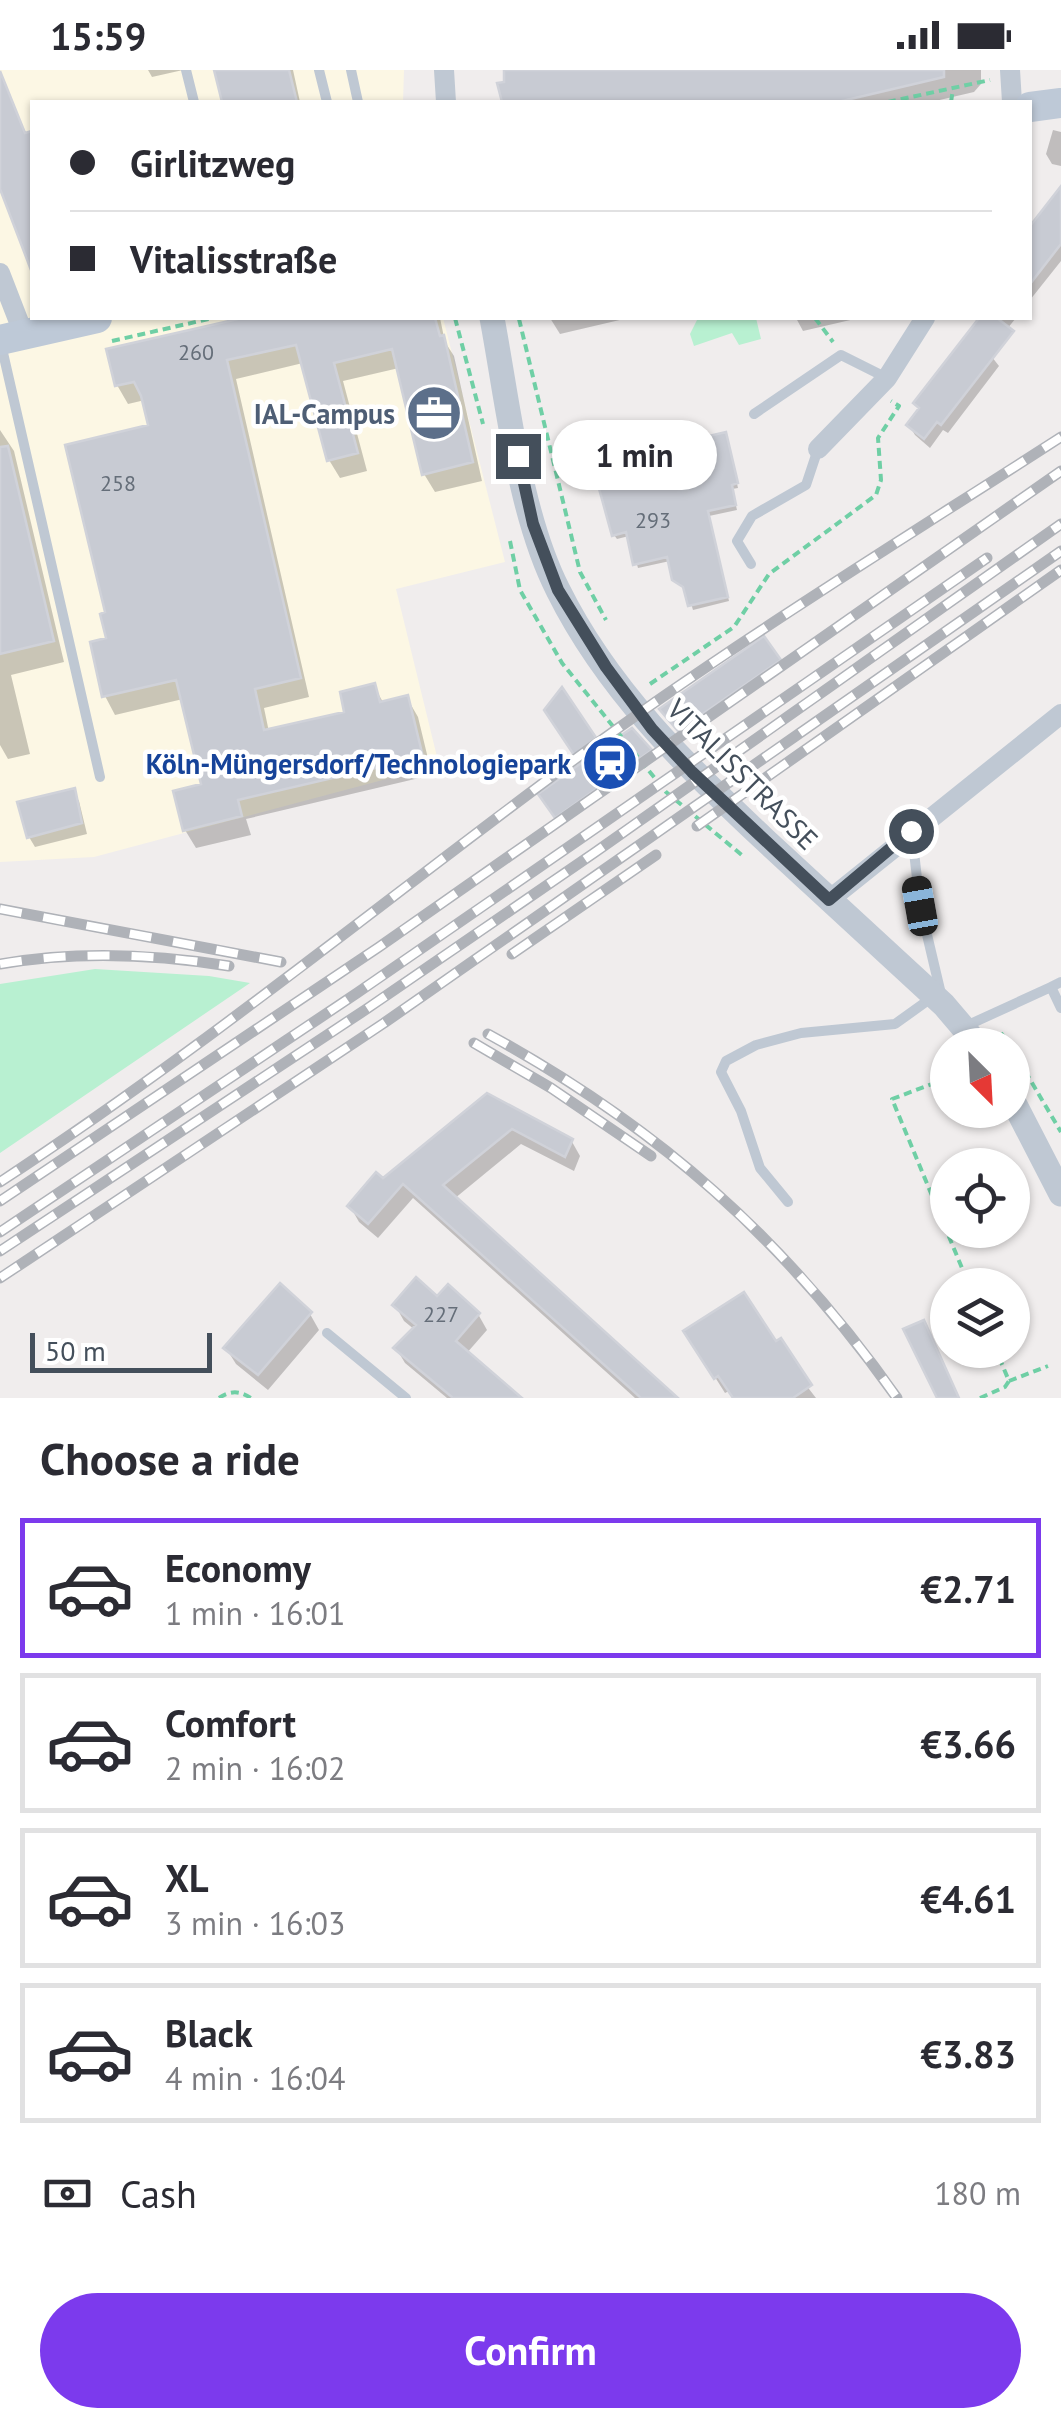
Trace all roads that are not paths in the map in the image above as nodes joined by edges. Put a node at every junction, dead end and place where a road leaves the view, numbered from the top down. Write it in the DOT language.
graph roads {
  1 [pos="186,70"];
  2 [pos="319,70"];
  3 [pos="351,70"];
  4 [pos="444,70"];
  5 [pos="1010,72"];
  6 [pos="194,100"];
  7 [pos="326,100"];
  8 [pos="358,100"];
  9 [pos="446,100"];
  10 [pos="1012,100"];
  11 [pos="1061,103"];
  12 [pos="1032,107"];
  13 [pos="0,273"];
  14 [pos="89,320"];
  15 [pos="492,320"];
  16 [pos="924,320"];
  17 [pos="12,338"];
  18 [pos="881,385"];
  19 [pos="754,414"];
  20 [pos="818,449"];
  21 [pos="752,564"];
  22 [pos="1061,714"];
  23 [pos="100,776"];
  24 [pos="911,831"];
  25 [pos="829,900"];
  26 [pos="1056,984"];
  27 [pos="940,1000"];
  28 [pos="1061,1008"];
  29 [pos="964,1028"];
  30 [pos="978,1028"];
  31 [pos="1027,1128"];
  32 [pos="1061,1194"];
  33 [pos="788,1202"];
  34 [pos="328,1333"];
  35 [pos="406,1398"];
  1 -- 6 [label="lane"];
  2 -- 7 [label="lane"];
  3 -- 8 [label="lane"];
  4 -- 9 [label="street"];
  5 -- 10 [label="street"];
  11 -- 12 [label="main road"];
  13 -- 17 [label="street"];
  14 -- 17 [label="main road"];
  15 -- 25 [label="street, VITALISSTRASSE"];
  16 -- 18 [label="street"];
  17 -- 23 [label="lane"];
  18 -- 19 [label="lane"];
  18 -- 20 [label="street"];
  20 -- 21 [label="lane"];
  22 -- 24 [label="street"];
  24 -- 25 [label="street"];
  24 -- 27 [label="lane, VITALISSTRASSE"];
  25 -- 27 [label="street, VITALISSTRASSE"];
  26 -- 28 [label="lane, VITALISSTRASSE"];
  26 -- 30 [label="lane, VITALISSTRASSE"];
  27 -- 29 [label="street, VITALISSTRASSE"];
  27 -- 33 [label="lane"];
  31 -- 32 [label="street"];
  34 -- 35 [label="lane"];
}
